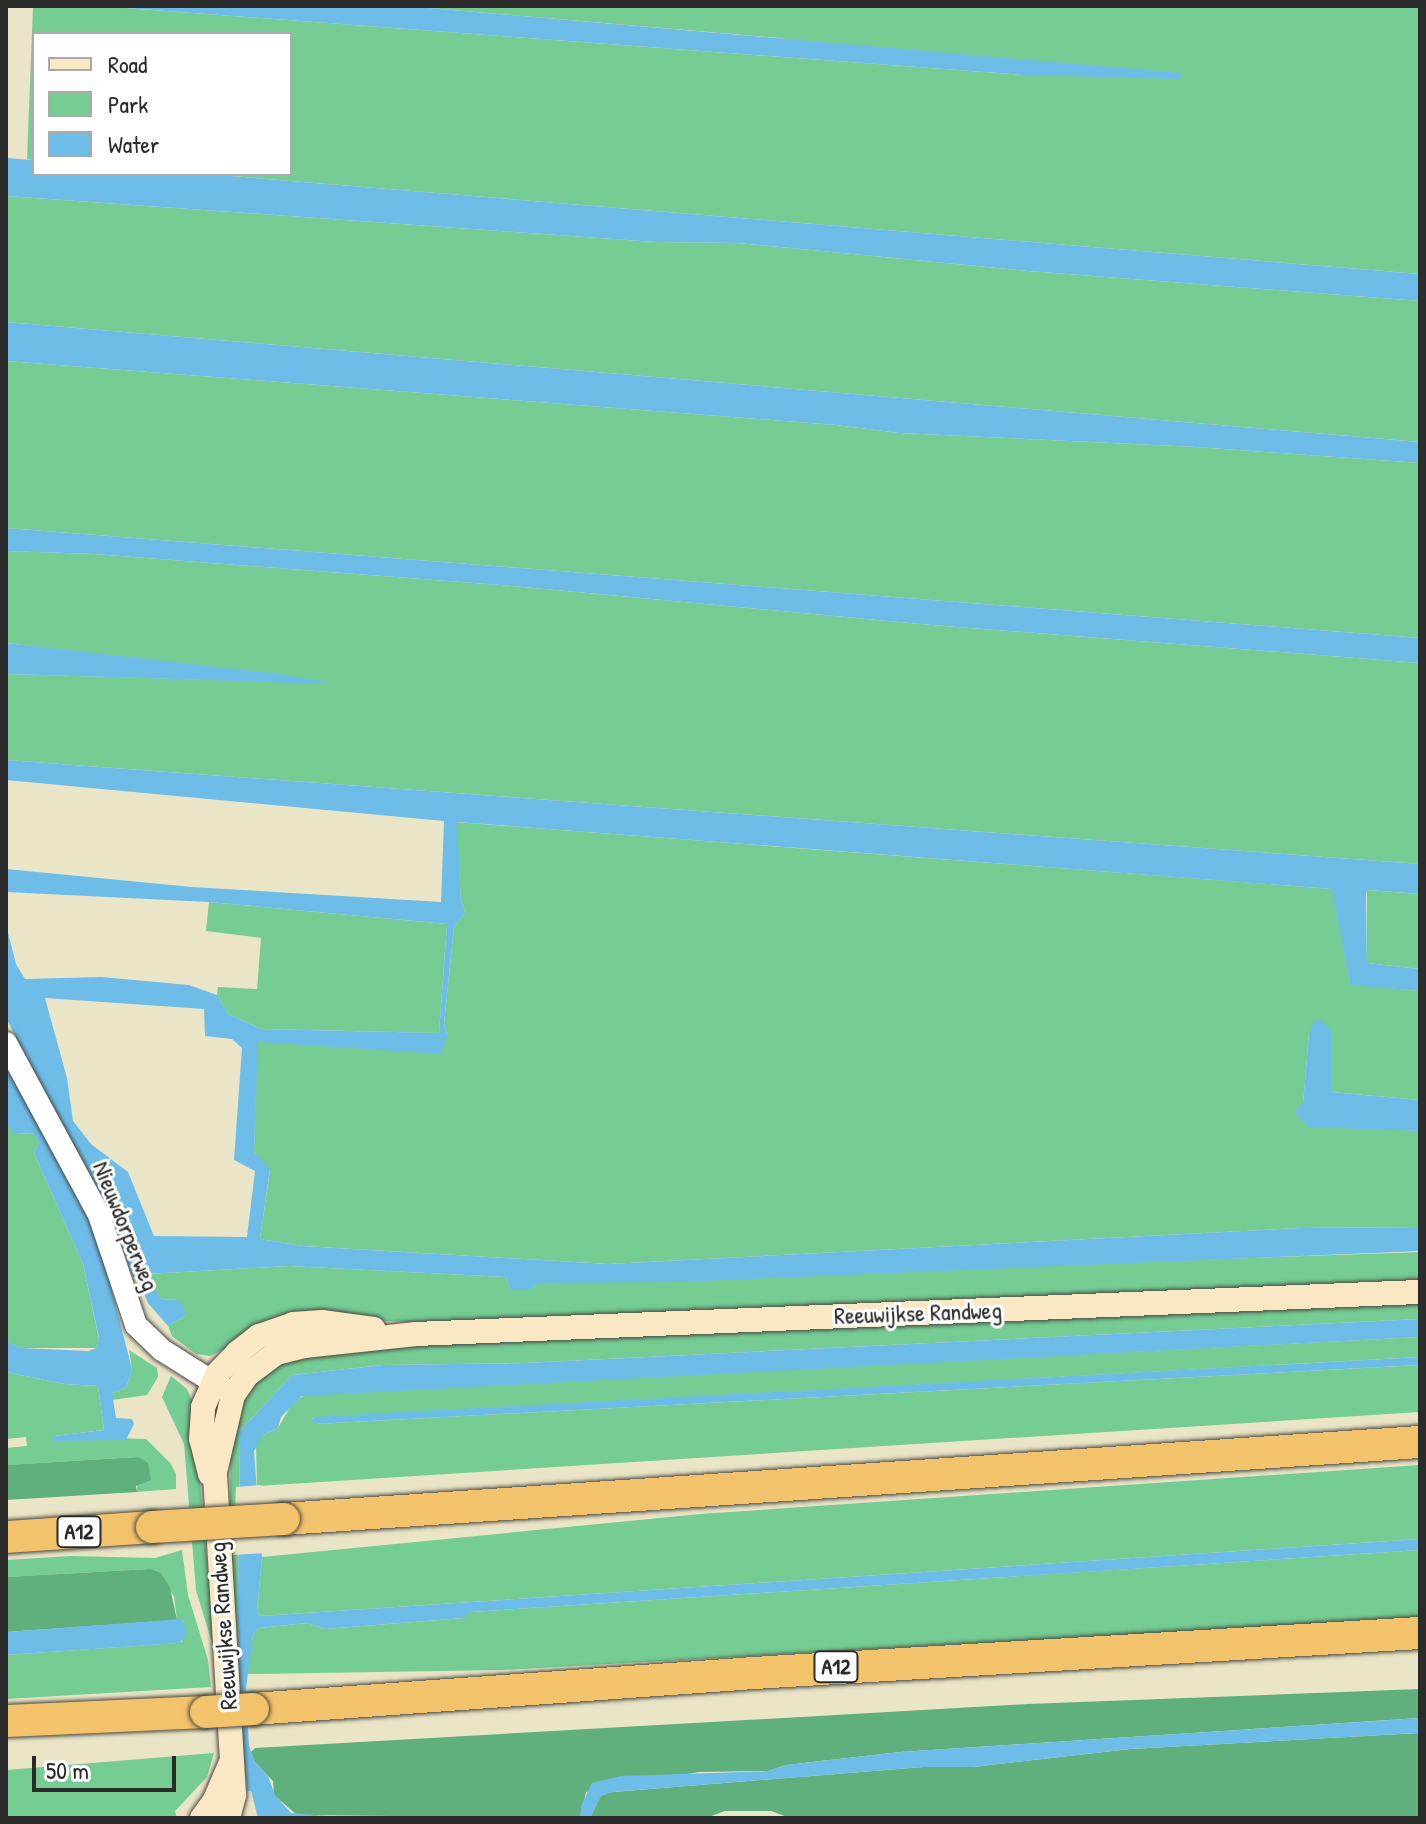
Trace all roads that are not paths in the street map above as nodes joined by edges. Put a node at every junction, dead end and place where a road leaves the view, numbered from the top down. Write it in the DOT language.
graph roads {
  1 [pos="6,1043"];
  2 [pos="1420,1292"];
  3 [pos="223,1389"];
  4 [pos="1420,1442"];
  5 [pos="6,1537"];
  6 [pos="1420,1633"];
  7 [pos="6,1721"];
  8 [pos="231,1763"];
  9 [pos="202,1818"];
  10 [pos="228,1818"];
  1 -- 3 [label="street, Nieuwdorperweg"];
  2 -- 3 [label="main road, Reeuwijkse Randweg"];
  3 -- 8 [label="main road, Reeuwijkse Randweg"];
  4 -- 5 [label="highway, A12, bridge"];
  6 -- 7 [label="highway, A12, bridge"];
  8 -- 9 [label="main road, Reeuwijkse Randweg"];
  8 -- 10 [label="main road, Reeuwijkse Randweg"];
}
